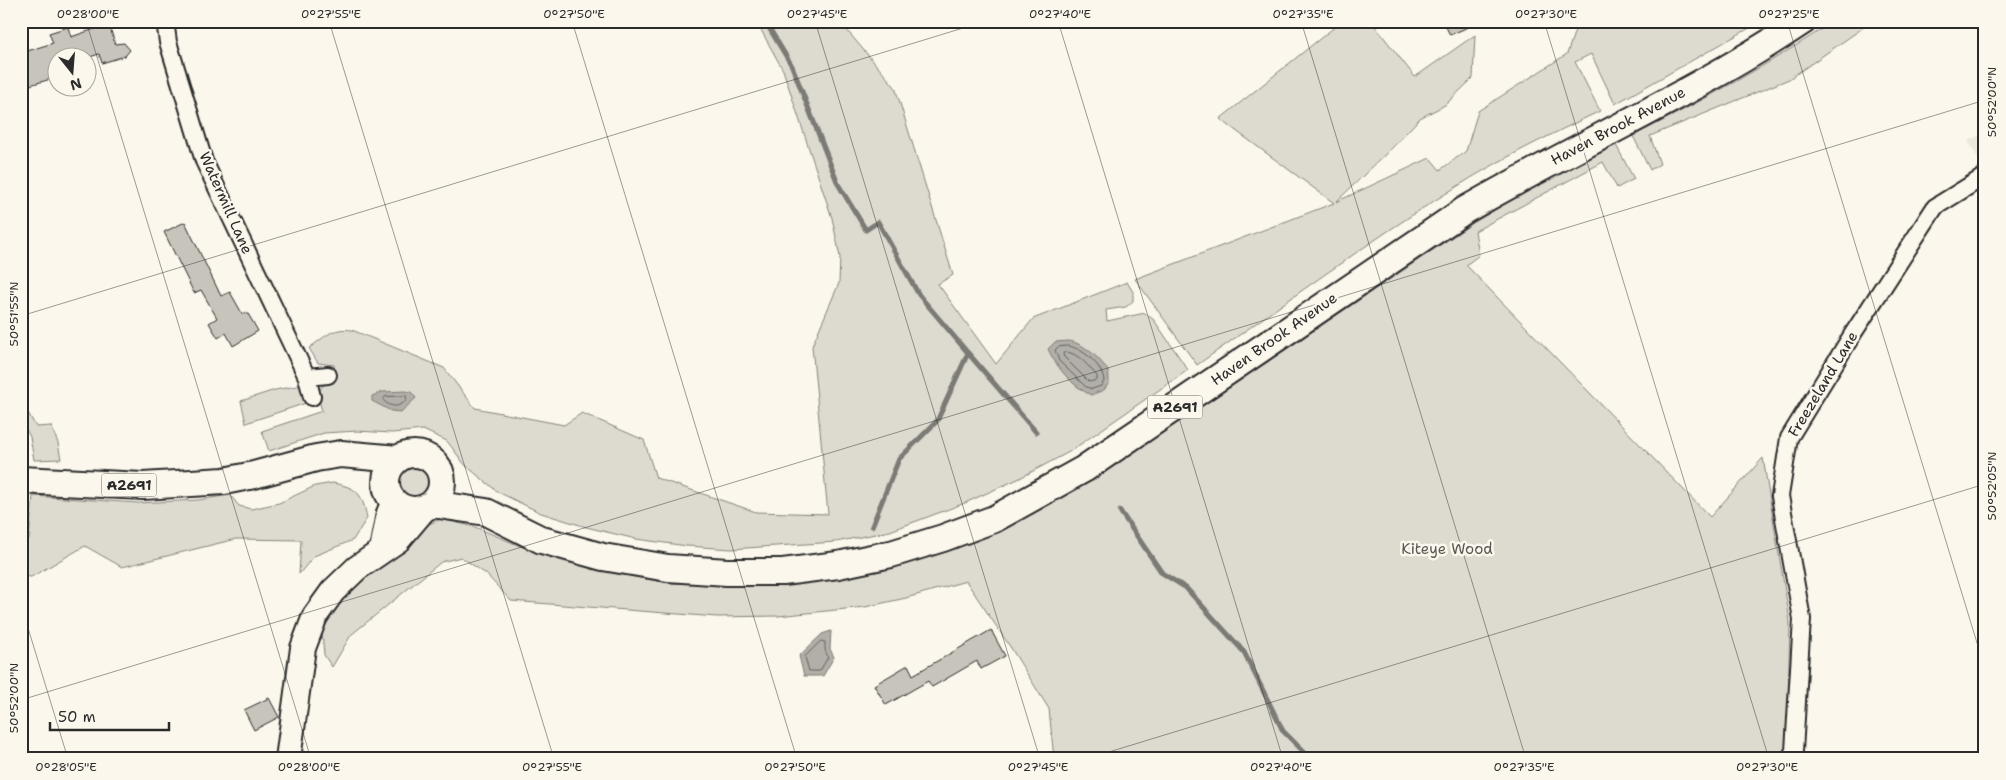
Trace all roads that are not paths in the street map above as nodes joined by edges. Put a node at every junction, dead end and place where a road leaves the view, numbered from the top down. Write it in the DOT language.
graph roads {
  1 [pos="165,21"];
  2 [pos="1803,21"];
  3 [pos="1985,176"];
  4 [pos="328,375"];
  5 [pos="307,377"];
  6 [pos="312,397"];
  7 [pos="341,454"];
  8 [pos="398,459"];
  9 [pos="439,469"];
  10 [pos="21,480"];
  11 [pos="390,494"];
  12 [pos="428,506"];
  13 [pos="486,512"];
  14 [pos="382,550"];
  15 [pos="288,759"];
  16 [pos="1789,759"];
  1 -- 5 [label="street, Watermill Lane"];
  2 -- 13 [label="main road, Haven Brook Avenue / A2691"];
  3 -- 16 [label="street, Freezeland Lane"];
  4 -- 5 [label="street"];
  5 -- 6 [label="street, Watermill Lane"];
  7 -- 8 [label="main road, A2691"];
  7 -- 10 [label="main road, A2691"];
  7 -- 11 [label="main road"];
  8 -- 9 [label="main road"];
  8 -- 11 [label="main road"];
  9 -- 12 [label="main road"];
  9 -- 13 [label="main road, Haven Brook Avenue / A2691"];
  11 -- 12 [label="main road"];
  11 -- 14 [label="street"];
  12 -- 13 [label="main road, Haven Brook Avenue / A2691"];
  12 -- 14 [label="street"];
  14 -- 15 [label="street"];
}
